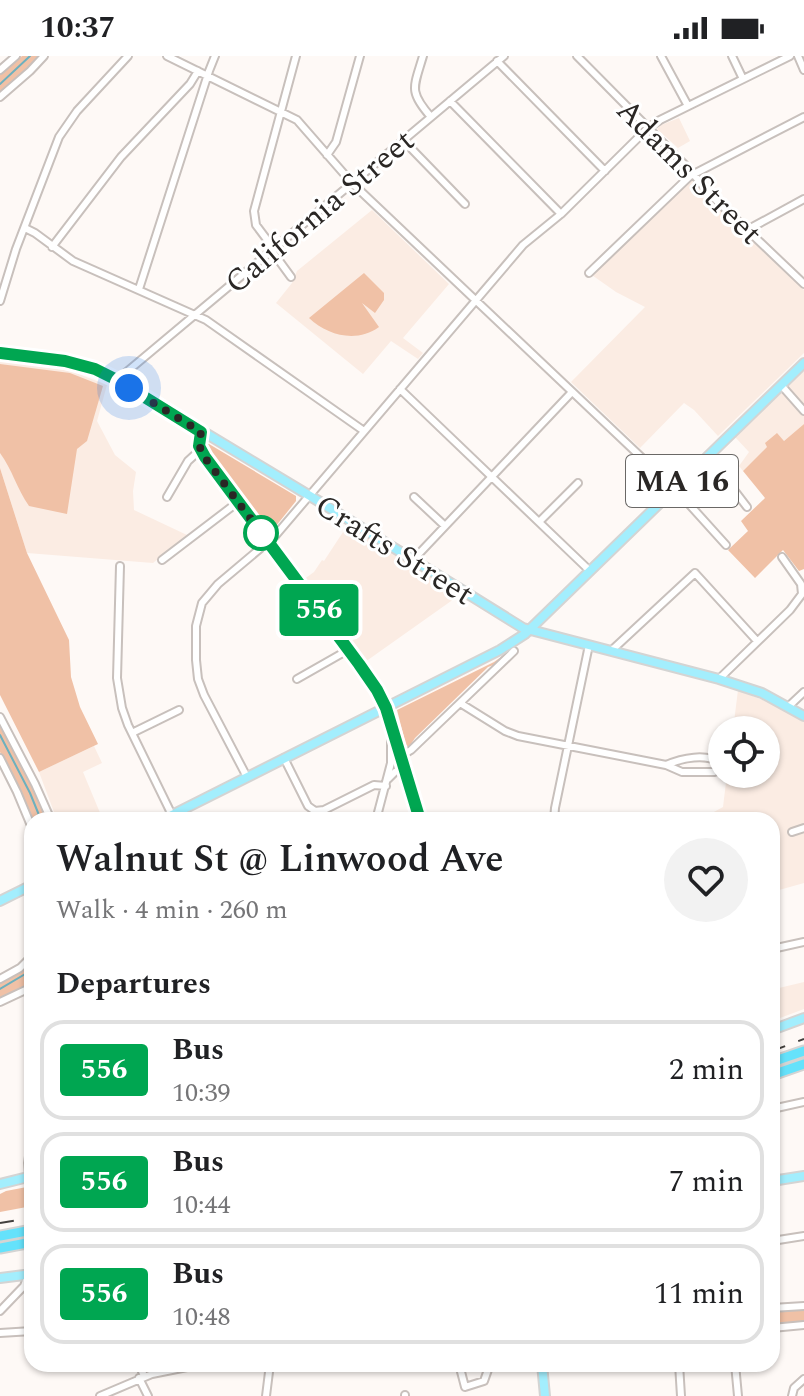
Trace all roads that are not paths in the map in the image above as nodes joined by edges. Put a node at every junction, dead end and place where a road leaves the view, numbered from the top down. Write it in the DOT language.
graph roads {
  1 [pos="16,56"];
  2 [pos="44,56"];
  3 [pos="128,56"];
  4 [pos="167,56"];
  5 [pos="215,56"];
  6 [pos="296,56"];
  7 [pos="360,56"];
  8 [pos="423,56"];
  9 [pos="577,56"];
  10 [pos="661,56"];
  11 [pos="732,56"];
  12 [pos="790,56"];
  13 [pos="802,57"];
  14 [pos="501,59"];
  15 [pos="0,70"];
  16 [pos="804,70"];
  17 [pos="198,71"];
  18 [pos="207,75"];
  19 [pos="743,79"];
  20 [pos="184,90"];
  21 [pos="0,97"];
  22 [pos="200,100"];
  23 [pos="450,101"];
  24 [pos="688,106"];
  25 [pos="281,110"];
  26 [pos="431,117"];
  27 [pos="804,117"];
  28 [pos="648,128"];
  29 [pos="403,140"];
  30 [pos="327,155"];
  31 [pos="605,171"];
  32 [pos="693,174"];
  33 [pos="352,183"];
  34 [pos="804,199"];
  35 [pos="465,204"];
  36 [pos="561,214"];
  37 [pos="25,228"];
  38 [pos="747,230"];
  39 [pos="52,247"];
  40 [pos="273,250"];
  41 [pos="589,273"];
  42 [pos="291,277"];
  43 [pos="804,284"];
  44 [pos="139,289"];
  45 [pos="0,301"];
  46 [pos="475,301"];
  47 [pos="195,315"];
  48 [pos="0,353"];
  49 [pos="804,363"];
  50 [pos="121,382"];
  51 [pos="781,385"];
  52 [pos="400,389"];
  53 [pos="572,392"];
  54 [pos="804,411"];
  55 [pos="364,431"];
  56 [pos="201,432"];
  57 [pos="200,450"];
  58 [pos="708,456"];
  59 [pos="491,477"];
  60 [pos="578,483"];
  61 [pos="674,489"];
  62 [pos="309,496"];
  63 [pos="167,497"];
  64 [pos="414,497"];
  65 [pos="238,502"];
  66 [pos="747,507"];
  67 [pos="539,522"];
  68 [pos="445,526"];
  69 [pos="268,543"];
  70 [pos="726,545"];
  71 [pos="782,557"];
  72 [pos="162,560"];
  73 [pos="413,560"];
  74 [pos="120,566"];
  75 [pos="590,571"];
  76 [pos="530,630"];
  77 [pos="757,641"];
  78 [pos="589,645"];
  79 [pos="348,650"];
  80 [pos="514,651"];
  81 [pos="611,651"];
  82 [pos="297,679"];
  83 [pos="719,679"];
  84 [pos="804,692"];
  85 [pos="460,703"];
  86 [pos="788,707"];
  87 [pos="386,708"];
  88 [pos="179,710"];
  89 [pos="804,716"];
  90 [pos="0,717"];
  91 [pos="391,724"];
  92 [pos="132,733"];
  93 [pos="568,745"];
  94 [pos="401,756"];
  95 [pos="0,758"];
  96 [pos="284,758"];
  97 [pos="666,765"];
  98 [pos="404,768"];
  99 [pos="247,777"];
  100 [pos="387,782"];
  101 [pos="26,812"];
  102 [pos="48,812"];
  103 [pos="164,812"];
  104 [pos="178,812"];
  105 [pos="378,812"];
  106 [pos="418,812"];
  107 [pos="555,812"];
  108 [pos="804,828"];
  109 [pos="792,832"];
  110 [pos="24,889"];
  111 [pos="0,901"];
  112 [pos="804,942"];
  113 [pos="780,947"];
  114 [pos="24,964"];
  115 [pos="0,979"];
  116 [pos="24,991"];
  117 [pos="0,1002"];
  118 [pos="804,1018"];
  119 [pos="780,1027"];
  120 [pos="804,1051"];
  121 [pos="780,1059"];
  122 [pos="804,1064"];
  123 [pos="780,1072"];
  124 [pos="804,1102"];
  125 [pos="780,1107"];
  126 [pos="804,1176"];
  127 [pos="24,1178"];
  128 [pos="780,1180"];
  129 [pos="0,1184"];
  130 [pos="24,1232"];
  131 [pos="0,1236"];
  132 [pos="804,1236"];
  133 [pos="780,1240"];
  134 [pos="24,1244"];
  135 [pos="0,1248"];
  136 [pos="24,1275"];
  137 [pos="0,1278"];
  138 [pos="24,1286"];
  139 [pos="804,1306"];
  140 [pos="780,1308"];
  141 [pos="0,1311"];
  142 [pos="804,1325"];
  143 [pos="780,1327"];
  144 [pos="24,1332"];
  145 [pos="0,1333"];
  146 [pos="140,1372"];
  147 [pos="160,1372"];
  148 [pos="269,1372"];
  149 [pos="461,1372"];
  150 [pos="487,1372"];
  151 [pos="543,1372"];
  152 [pos="680,1372"];
  153 [pos="736,1372"];
  154 [pos="141,1377"];
  155 [pos="804,1379"];
  156 [pos="100,1396"];
  157 [pos="148,1396"];
  158 [pos="266,1396"];
  159 [pos="545,1396"];
  160 [pos="681,1396"];
  161 [pos="738,1396"];
  162 [pos="792,1396"];
  1 -- 15 [label="street"];
  2 -- 21 [label="street"];
  3 -- 37 [label="street"];
  4 -- 17 [label="street"];
  5 -- 18 [label="street"];
  6 -- 25 [label="street"];
  7 -- 30 [label="street"];
  8 -- 26 [label="street"];
  9 -- 28 [label="street, Adams Street"];
  10 -- 24 [label="street"];
  11 -- 19 [label="street"];
  12 -- 19 [label="street"];
  13 -- 16 [label="street"];
  14 -- 23 [label="street, California Street"];
  14 -- 31 [label="street"];
  17 -- 18 [label="street"];
  17 -- 20 [label="street"];
  18 -- 22 [label="street"];
  18 -- 25 [label="street"];
  19 -- 24 [label="street"];
  20 -- 22 [label="street"];
  20 -- 39 [label="street"];
  22 -- 44 [label="street"];
  23 -- 26 [label="street, California Street"];
  23 -- 36 [label="street"];
  24 -- 28 [label="street"];
  25 -- 30 [label="street"];
  25 -- 40 [label="street"];
  26 -- 29 [label="street, California Street"];
  27 -- 32 [label="street"];
  28 -- 31 [label="street"];
  28 -- 32 [label="street, Adams Street"];
  29 -- 33 [label="street, California Street"];
  29 -- 35 [label="street"];
  30 -- 33 [label="street"];
  31 -- 36 [label="street"];
  32 -- 38 [label="street, Adams Street"];
  32 -- 41 [label="street"];
  33 -- 40 [label="street, California Street"];
  33 -- 46 [label="street"];
  34 -- 38 [label="street"];
  36 -- 46 [label="street"];
  37 -- 39 [label="street"];
  37 -- 45 [label="street"];
  38 -- 43 [label="street, Adams Street"];
  39 -- 44 [label="street"];
  40 -- 42 [label="street"];
  40 -- 47 [label="street, California Street"];
  44 -- 47 [label="street"];
  46 -- 52 [label="street"];
  46 -- 53 [label="street"];
  47 -- 50 [label="street, California Street"];
  47 -- 55 [label="street"];
  48 -- 50 [label="main road, Crafts Street"];
  49 -- 51 [label="main road, MA 16"];
  50 -- 56 [label="main road, Crafts Street"];
  51 -- 54 [label="street"];
  51 -- 58 [label="main road, MA 16"];
  52 -- 55 [label="street"];
  52 -- 59 [label="street"];
  53 -- 59 [label="street"];
  53 -- 61 [label="street"];
  55 -- 62 [label="street"];
  56 -- 57 [label="main road"];
  56 -- 62 [label="main road, Crafts Street"];
  57 -- 63 [label="street"];
  57 -- 65 [label="main road"];
  58 -- 61 [label="main road, MA 16"];
  58 -- 66 [label="street"];
  59 -- 67 [label="street"];
  59 -- 68 [label="street"];
  60 -- 67 [label="street"];
  61 -- 70 [label="street"];
  61 -- 75 [label="main road, MA 16"];
  62 -- 69 [label="street"];
  62 -- 73 [label="main road, Crafts Street"];
  64 -- 68 [label="street"];
  65 -- 69 [label="main road"];
  65 -- 72 [label="street"];
  67 -- 75 [label="street"];
  68 -- 73 [label="street"];
  69 -- 79 [label="main road"];
  69 -- 99 [label="street"];
  71 -- 77 [label="street"];
  73 -- 76 [label="main road, Crafts Street"];
  74 -- 92 [label="street"];
  75 -- 76 [label="main road, MA 16"];
  76 -- 78 [label="main road, Crafts Street"];
  76 -- 87 [label="main road, MA 16"];
  77 -- 81 [label="street"];
  77 -- 83 [label="street"];
  78 -- 81 [label="main road, Crafts Street"];
  78 -- 93 [label="street"];
  79 -- 82 [label="street"];
  79 -- 87 [label="main road"];
  80 -- 85 [label="street"];
  81 -- 83 [label="main road, Crafts Street"];
  83 -- 86 [label="main road, Crafts Street"];
  84 -- 86 [label="street"];
  85 -- 93 [label="street"];
  85 -- 94 [label="street"];
  86 -- 89 [label="main road, Crafts Street"];
  87 -- 91 [label="main road"];
  87 -- 96 [label="main road, MA 16"];
  88 -- 92 [label="street"];
  90 -- 102 [label="street"];
  91 -- 94 [label="main road"];
  91 -- 100 [label="street"];
  92 -- 103 [label="street"];
  93 -- 97 [label="street"];
  93 -- 107 [label="street"];
  94 -- 98 [label="main road"];
  95 -- 101 [label="street"];
  96 -- 99 [label="main road, MA 16"];
  96 -- 100 [label="street"];
  97 -- 97 [label="street"];
  98 -- 100 [label="street"];
  98 -- 106 [label="main road"];
  99 -- 104 [label="main road, MA 16"];
  100 -- 105 [label="street"];
  108 -- 109 [label="street"];
  110 -- 111 [label="main road"];
  112 -- 113 [label="street"];
  114 -- 115 [label="street"];
  116 -- 117 [label="street"];
  118 -- 119 [label="main road"];
  120 -- 121 [label="highway"];
  122 -- 123 [label="highway"];
  124 -- 125 [label="street"];
  126 -- 128 [label="main road"];
  127 -- 129 [label="main road"];
  130 -- 131 [label="highway"];
  132 -- 133 [label="street"];
  134 -- 135 [label="highway"];
  136 -- 137 [label="main road"];
  138 -- 141 [label="street"];
  139 -- 140 [label="street"];
  142 -- 143 [label="street"];
  144 -- 145 [label="street"];
  146 -- 154 [label="street"];
  147 -- 154 [label="street"];
  148 -- 158 [label="street"];
  149 -- 150 [label="street"];
  151 -- 159 [label="main road"];
  152 -- 160 [label="street"];
  153 -- 161 [label="street"];
  154 -- 156 [label="street"];
  154 -- 157 [label="street"];
  155 -- 162 [label="street"];
}
